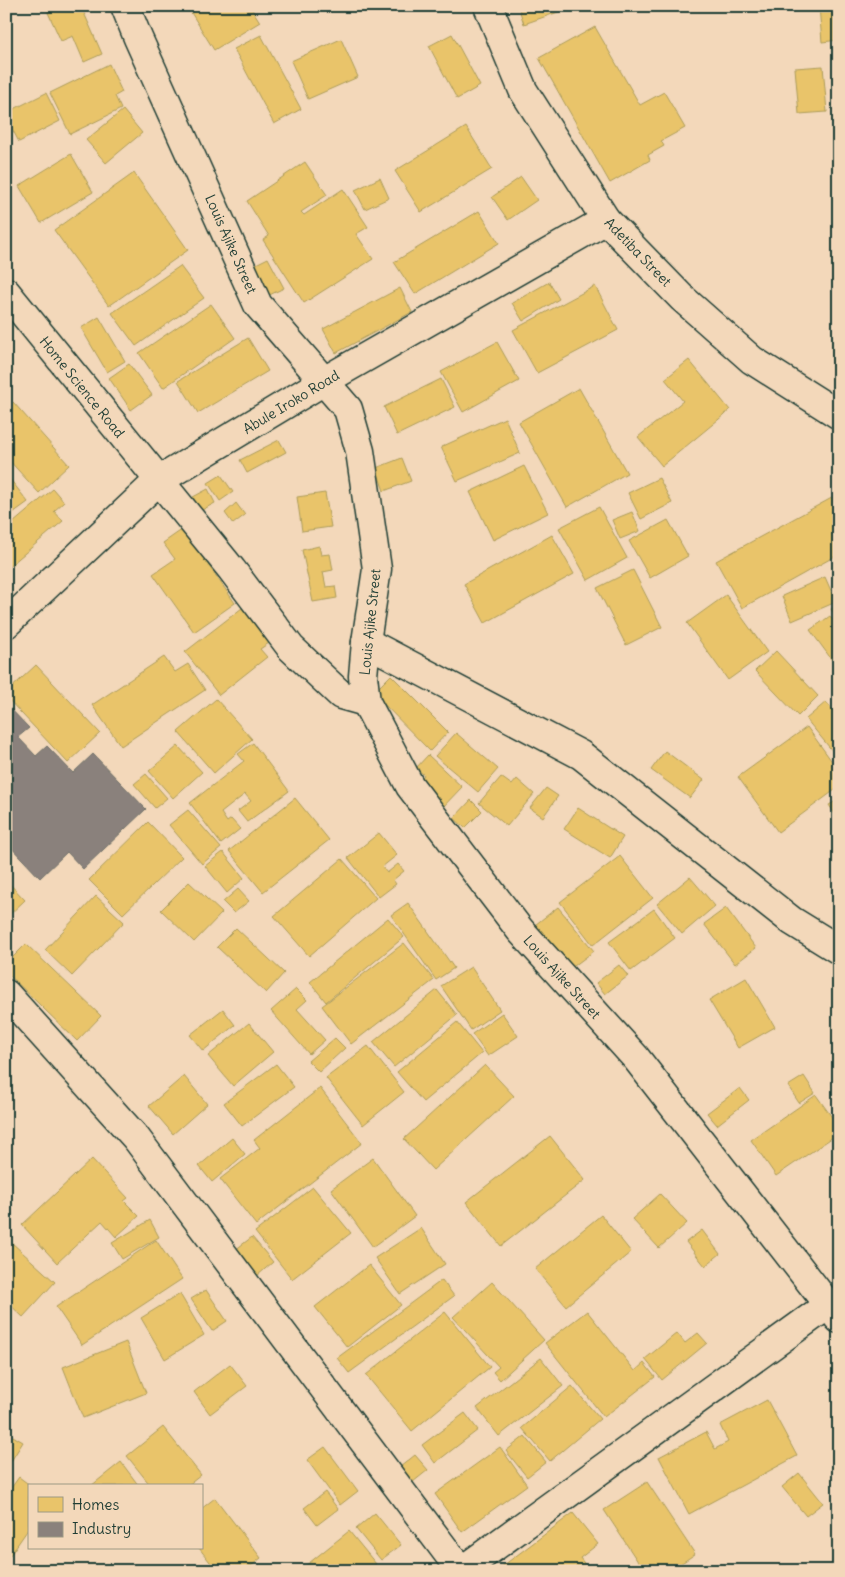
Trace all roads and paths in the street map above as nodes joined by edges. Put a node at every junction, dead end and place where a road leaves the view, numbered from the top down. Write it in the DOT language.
graph roads {
  1 [pos="125,6"];
  2 [pos="488,6"];
  3 [pos="606,220"];
  4 [pos="6,292"];
  5 [pos="324,382"];
  6 [pos="839,415"];
  7 [pos="158,481"];
  8 [pos="6,624"];
  9 [pos="366,642"];
  10 [pos="366,702"];
  11 [pos="839,950"];
  12 [pos="6,994"];
  13 [pos="833,1312"];
  14 [pos="461,1571"];
  1 -- 5 [label="street, Louis Ajike Street"];
  2 -- 3 [label="street, Adetiba Street"];
  3 -- 5 [label="street, Abule Iroko Road"];
  3 -- 6 [label="street, Adetiba Street"];
  4 -- 7 [label="street, Home Science Road"];
  5 -- 7 [label="street, Abule Iroko Road"];
  5 -- 9 [label="street, Louis Ajike Street"];
  7 -- 8 [label="street, Abule Iroko Road"];
  7 -- 10 [label="street, Home Science Road"];
  9 -- 10 [label="street, Louis Ajike Street"];
  9 -- 11 [label="street"];
  10 -- 13 [label="street, Louis Ajike Street"];
  12 -- 14 [label="street"];
  13 -- 14 [label="street"];
}
